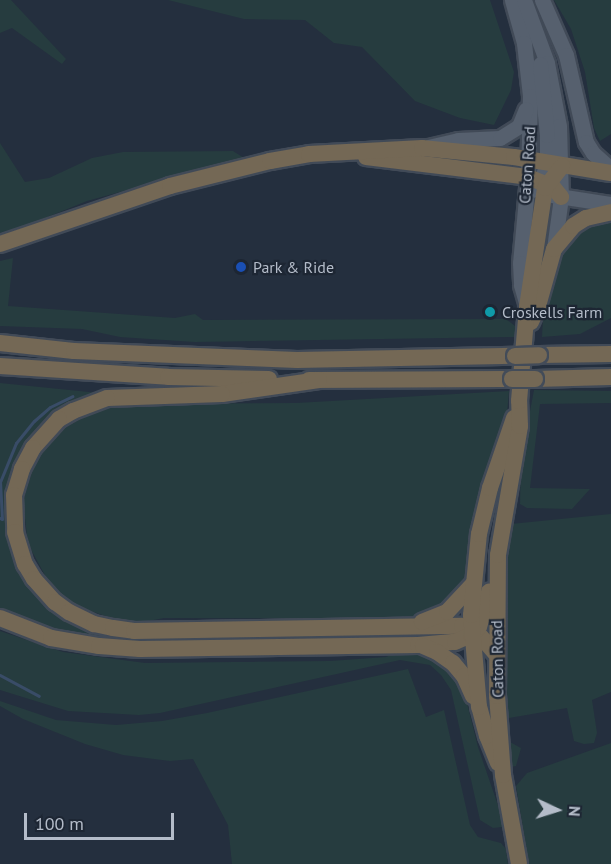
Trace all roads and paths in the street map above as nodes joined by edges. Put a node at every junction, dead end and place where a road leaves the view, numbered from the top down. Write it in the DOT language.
graph roads {
  1 [pos="512,0"];
  2 [pos="524,0"];
  3 [pos="542,0"];
  4 [pos="530,96"];
  5 [pos="422,148"];
  6 [pos="332,152"];
  7 [pos="529,159"];
  8 [pos="554,165"];
  9 [pos="611,169"];
  10 [pos="611,173"];
  11 [pos="537,186"];
  12 [pos="561,196"];
  13 [pos="608,209"];
  14 [pos="0,244"];
  15 [pos="554,249"];
  16 [pos="527,331"];
  17 [pos="0,343"];
  18 [pos="611,354"];
  19 [pos="0,366"];
  20 [pos="611,377"];
  21 [pos="319,380"];
  22 [pos="519,401"];
  23 [pos="498,555"];
  24 [pos="473,584"];
  25 [pos="0,618"];
  26 [pos="410,626"];
  27 [pos="472,631"];
  28 [pos="418,645"];
  29 [pos="495,653"];
  30 [pos="479,707"];
  31 [pos="503,775"];
  32 [pos="519,864"];
  1 -- 4 [label="main road, Caton Road"];
  2 -- 8 [label="main road, Caton Road"];
  3 -- 9 [label="main road"];
  4 -- 5 [label="main road"];
  4 -- 7 [label="main road, Caton Road"];
  5 -- 6 [label="highway"];
  5 -- 7 [label="highway"];
  6 -- 11 [label="highway"];
  6 -- 14 [label="highway"];
  7 -- 8 [label="highway"];
  7 -- 11 [label="main road, Caton Road"];
  8 -- 10 [label="highway"];
  8 -- 11 [label="highway"];
  8 -- 12 [label="main road, Caton Road"];
  11 -- 12 [label="highway"];
  11 -- 16 [label="highway, Caton Road"];
  12 -- 13 [label="main road"];
  12 -- 15 [label="main road, Caton Road"];
  13 -- 15 [label="highway, Caton Road"];
  15 -- 16 [label="highway, Caton Road"];
  16 -- 22 [label="highway, Caton Road"];
  17 -- 18 [label="highway, bridge"];
  19 -- 21 [label="highway"];
  20 -- 21 [label="highway, bridge"];
  21 -- 26 [label="highway"];
  22 -- 23 [label="highway, Caton Road"];
  22 -- 24 [label="highway, Caton Road"];
  23 -- 27 [label="highway"];
  23 -- 29 [label="highway, Caton Road"];
  24 -- 26 [label="highway"];
  24 -- 27 [label="highway, Caton Road"];
  25 -- 28 [label="highway"];
  26 -- 27 [label="highway"];
  27 -- 28 [label="highway"];
  27 -- 29 [label="highway"];
  27 -- 30 [label="highway, Caton Road"];
  28 -- 30 [label="highway"];
  29 -- 31 [label="highway, Caton Road"];
  30 -- 31 [label="highway, Caton Road"];
  31 -- 32 [label="highway"];
}
